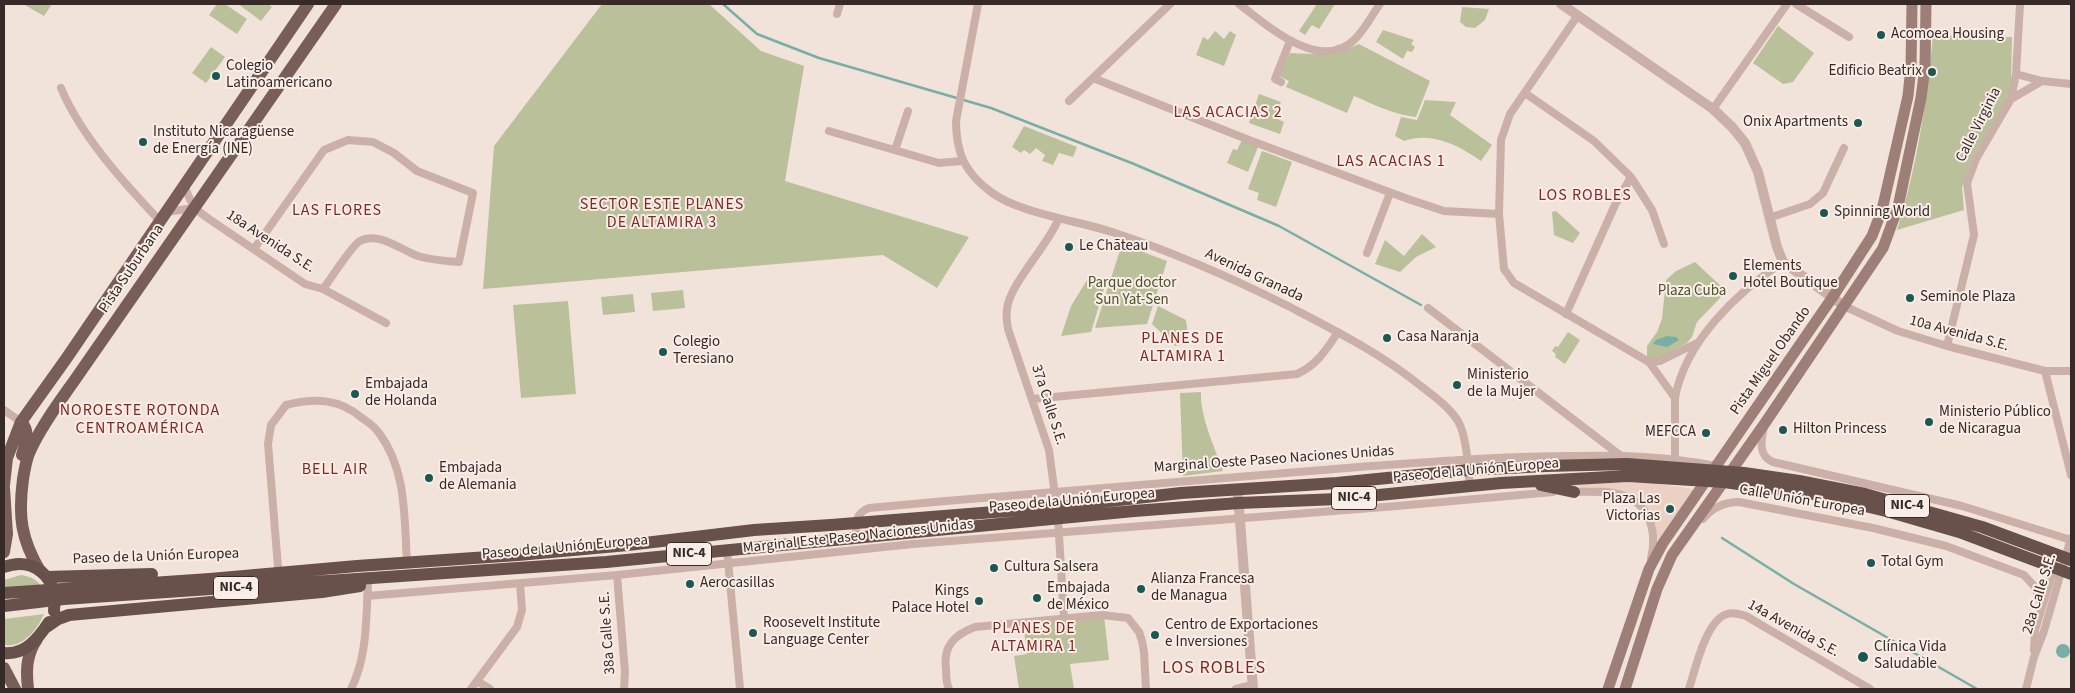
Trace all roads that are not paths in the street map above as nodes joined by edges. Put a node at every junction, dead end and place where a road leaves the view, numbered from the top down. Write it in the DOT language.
graph roads {
  1 [pos="308,4"];
  2 [pos="336,4"];
  3 [pos="840,4"];
  4 [pos="978,4"];
  5 [pos="1170,4"];
  6 [pos="1239,4"];
  7 [pos="1380,4"];
  8 [pos="1561,4"];
  9 [pos="1787,4"];
  10 [pos="1796,4"];
  11 [pos="1912,4"];
  12 [pos="1926,4"];
  13 [pos="2020,4"];
  14 [pos="837,14"];
  15 [pos="1578,15"];
  16 [pos="1849,36"];
  17 [pos="1290,41"];
  18 [pos="2016,74"];
  19 [pos="1093,78"];
  20 [pos="2042,81"];
  21 [pos="1281,82"];
  22 [pos="2071,84"];
  23 [pos="62,88"];
  24 [pos="1525,93"];
  25 [pos="2011,99"];
  26 [pos="1069,101"];
  27 [pos="1713,110"];
  28 [pos="908,111"];
  29 [pos="829,131"];
  30 [pos="1844,148"];
  31 [pos="895,150"];
  32 [pos="962,161"];
  33 [pos="1631,176"];
  34 [pos="184,186"];
  35 [pos="1390,193"];
  36 [pos="194,208"];
  37 [pos="1499,214"];
  38 [pos="163,216"];
  39 [pos="1059,218"];
  40 [pos="1769,218"];
  41 [pos="1664,244"];
  42 [pos="254,249"];
  43 [pos="1367,253"];
  44 [pos="1783,262"];
  45 [pos="323,289"];
  46 [pos="1832,298"];
  47 [pos="1844,306"];
  48 [pos="1428,308"];
  49 [pos="1566,314"];
  50 [pos="386,323"];
  51 [pos="1338,332"];
  52 [pos="1697,343"];
  53 [pos="1948,346"];
  54 [pos="1649,362"];
  55 [pos="2045,371"];
  56 [pos="2071,371"];
  57 [pos="1675,398"];
  58 [pos="1032,399"];
  59 [pos="4,410"];
  60 [pos="21,422"];
  61 [pos="1766,422"];
  62 [pos="1675,458"];
  63 [pos="1623,460"];
  64 [pos="1468,465"];
  65 [pos="1712,472"];
  66 [pos="2071,475"];
  67 [pos="1728,477"];
  68 [pos="1501,483"];
  69 [pos="4,487"];
  70 [pos="1470,487"];
  71 [pos="1237,490"];
  72 [pos="1055,492"];
  73 [pos="1574,492"];
  74 [pos="20,503"];
  75 [pos="1238,503"];
  76 [pos="1057,512"];
  77 [pos="1240,517"];
  78 [pos="856,522"];
  79 [pos="1059,532"];
  80 [pos="856,537"];
  81 [pos="2071,539"];
  82 [pos="727,550"];
  83 [pos="4,552"];
  84 [pos="407,562"];
  85 [pos="729,564"];
  86 [pos="357,566"];
  87 [pos="2066,566"];
  88 [pos="4,567"];
  89 [pos="278,568"];
  90 [pos="1649,569"];
  91 [pos="617,575"];
  92 [pos="407,576"];
  93 [pos="46,577"];
  94 [pos="1659,582"];
  95 [pos="520,584"];
  96 [pos="367,591"];
  97 [pos="4,593"];
  98 [pos="65,594"];
  99 [pos="4,606"];
  100 [pos="2042,607"];
  101 [pos="1064,618"];
  102 [pos="42,632"];
  103 [pos="4,653"];
  104 [pos="2034,658"];
  105 [pos="4,668"];
  106 [pos="477,681"];
  107 [pos="1253,687"];
  108 [pos="15,689"];
  109 [pos="28,689"];
  110 [pos="351,689"];
  111 [pos="470,689"];
  112 [pos="490,689"];
  113 [pos="624,689"];
  114 [pos="740,689"];
  115 [pos="949,689"];
  116 [pos="1146,689"];
  117 [pos="1236,689"];
  118 [pos="1608,689"];
  119 [pos="1625,689"];
  120 [pos="1689,689"];
  121 [pos="1870,689"];
  122 [pos="2026,689"];
  1 -- 34 [label="main road, Pista Suburbana"];
  2 -- 36 [label="main road, Pista Suburbana"];
  3 -- 14 [label="street"];
  4 -- 32 [label="street"];
  5 -- 19 [label="street"];
  6 -- 17 [label="street"];
  7 -- 17 [label="street"];
  8 -- 15 [label="street"];
  9 -- 27 [label="street"];
  10 -- 16 [label="street"];
  11 -- 46 [label="main road, Pista Miguel Obando"];
  12 -- 47 [label="main road, Pista Miguel Obando"];
  13 -- 18 [label="street, Calle Virginia"];
  15 -- 24 [label="street"];
  15 -- 27 [label="street"];
  17 -- 21 [label="street"];
  18 -- 20 [label="street"];
  18 -- 25 [label="street, Calle Virginia"];
  19 -- 26 [label="street"];
  19 -- 35 [label="street"];
  20 -- 22 [label="street"];
  20 -- 25 [label="street"];
  23 -- 38 [label="street"];
  24 -- 33 [label="street"];
  24 -- 37 [label="street"];
  25 -- 53 [label="street, Calle Virginia"];
  27 -- 40 [label="street"];
  28 -- 31 [label="street"];
  29 -- 31 [label="street"];
  30 -- 40 [label="street"];
  31 -- 32 [label="street"];
  32 -- 39 [label="street, Avenida Granada"];
  33 -- 41 [label="street"];
  33 -- 49 [label="street"];
  34 -- 36 [label="street"];
  34 -- 38 [label="main road, Pista Suburbana"];
  35 -- 37 [label="street"];
  35 -- 43 [label="street"];
  36 -- 38 [label="street"];
  36 -- 42 [label="street, 18a Avenida S.E."];
  36 -- 74 [label="main road, Pista Suburbana"];
  37 -- 49 [label="street"];
  38 -- 60 [label="main road, Pista Suburbana"];
  39 -- 51 [label="street, Avenida Granada"];
  39 -- 58 [label="street, 37a Calle S.E."];
  40 -- 44 [label="street"];
  42 -- 45 [label="street, 18a Avenida S.E."];
  42 -- 45 [label="street"];
  44 -- 46 [label="street"];
  44 -- 52 [label="street"];
  45 -- 50 [label="street, 18a Avenida S.E."];
  46 -- 47 [label="street"];
  46 -- 65 [label="main road, Pista Miguel Obando"];
  47 -- 53 [label="street, 10a Avenida S.E."];
  47 -- 61 [label="main road, Pista Miguel Obando"];
  48 -- 63 [label="street"];
  49 -- 54 [label="street"];
  51 -- 58 [label="street"];
  51 -- 64 [label="street, Avenida Granada"];
  52 -- 54 [label="street"];
  52 -- 57 [label="street"];
  53 -- 55 [label="street, 10a Avenida S.E."];
  54 -- 57 [label="street"];
  55 -- 56 [label="street, 10a Avenida S.E."];
  55 -- 66 [label="street"];
  57 -- 62 [label="street"];
  58 -- 72 [label="street, 37a Calle S.E."];
  59 -- 60 [label="street"];
  60 -- 69 [label="main road, Pista Suburbana"];
  60 -- 74 [label="main road"];
  61 -- 67 [label="main road, Pista Miguel Obando"];
  61 -- 81 [label="street, Calle Unión Europea"];
  62 -- 63 [label="street"];
  62 -- 65 [label="street"];
  63 -- 64 [label="highway, Paseo de la Unión Europea / NIC-4"];
  63 -- 65 [label="highway, Paseo de la Unión Europea / NIC-4"];
  64 -- 70 [label="street, Avenida Granada"];
  64 -- 71 [label="highway, Paseo de la Unión Europea / NIC-4"];
  64 -- 72 [label="street, Marginal Oeste Paseo Naciones Unidas"];
  65 -- 67 [label="highway, Paseo de la Unión Europea / NIC-4"];
  65 -- 68 [label="highway, Paseo de la Unión Europea / NIC-4"];
  65 -- 90 [label="main road, Pista Miguel Obando"];
  67 -- 87 [label="highway, Paseo de la Unión Europea / NIC-4"];
  67 -- 87 [label="highway, Paseo de la Unión Europea / NIC-4"];
  67 -- 94 [label="main road, Pista Miguel Obando"];
  68 -- 70 [label="highway, Paseo de la Unión Europea / NIC-4"];
  68 -- 73 [label="highway"];
  69 -- 83 [label="main road, Pista Suburbana"];
  70 -- 75 [label="highway, Paseo de la Unión Europea / NIC-4"];
  71 -- 75 [label="street"];
  71 -- 76 [label="highway, Paseo de la Unión Europea / NIC-4"];
  72 -- 76 [label="street, 37a Calle S.E."];
  72 -- 78 [label="street, Marginal Oeste Paseo Naciones Unidas"];
  73 -- 77 [label="street, Marginal Este Paseo Naciones Unidas"];
  73 -- 90 [label="street, Marginal Este Paseo Naciones Unidas"];
  74 -- 93 [label="main road, Pista Suburbana"];
  75 -- 76 [label="highway, Paseo de la Unión Europea / NIC-4"];
  75 -- 77 [label="street"];
  76 -- 78 [label="highway, Paseo de la Unión Europea / NIC-4"];
  76 -- 79 [label="street, 37a Calle S.E."];
  76 -- 80 [label="highway, Paseo de la Unión Europea / NIC-4"];
  77 -- 79 [label="street, Marginal Este Paseo Naciones Unidas"];
  77 -- 107 [label="street"];
  78 -- 80 [label="street"];
  78 -- 84 [label="highway, Paseo de la Unión Europea / NIC-4"];
  79 -- 85 [label="street, Marginal Este Paseo Naciones Unidas"];
  79 -- 101 [label="street, 37a Calle S.E."];
  80 -- 82 [label="highway, Paseo de la Unión Europea / NIC-4"];
  81 -- 87 [label="street, 28a Calle S.E."];
  82 -- 85 [label="street"];
  82 -- 92 [label="highway, Paseo de la Unión Europea / NIC-4"];
  84 -- 86 [label="highway, Paseo de la Unión Europea / NIC-4"];
  84 -- 89 [label="street"];
  85 -- 91 [label="street, Marginal Este Paseo Naciones Unidas"];
  85 -- 114 [label="street"];
  86 -- 89 [label="highway, Paseo de la Unión Europea"];
  86 -- 98 [label="highway, Paseo de la Unión Europea / NIC-4"];
  87 -- 100 [label="street, 28a Calle S.E."];
  87 -- 104 [label="street, 28a Calle S.E."];
  88 -- 93 [label="highway, Paseo de la Unión Europea"];
  89 -- 93 [label="highway, Paseo de la Unión Europea"];
  90 -- 118 [label="main road, Pista Miguel Obando"];
  91 -- 95 [label="street, Marginal Este Paseo Naciones Unidas"];
  91 -- 113 [label="street, 38a Calle S.E."];
  92 -- 96 [label="highway"];
  92 -- 98 [label="highway, Paseo de la Unión Europea / NIC-4"];
  93 -- 102 [label="highway, bridge"];
  94 -- 100 [label="street, Calle Unión Europea"];
  94 -- 119 [label="main road, Pista Miguel Obando"];
  95 -- 96 [label="street, Marginal Este Paseo Naciones Unidas"];
  95 -- 106 [label="street"];
  96 -- 102 [label="highway"];
  96 -- 110 [label="street"];
  97 -- 98 [label="highway, NIC-4"];
  98 -- 99 [label="highway, NIC-4"];
  100 -- 104 [label="street, 28a Calle S.E."];
  101 -- 115 [label="street"];
  101 -- 116 [label="street"];
  102 -- 103 [label="highway"];
  102 -- 109 [label="main road"];
  104 -- 122 [label="street, 28a Calle S.E."];
  105 -- 108 [label="main road"];
  106 -- 111 [label="street"];
  106 -- 112 [label="street"];
  107 -- 117 [label="street"];
  120 -- 121 [label="street, 14a Avenida S.E."];
}
